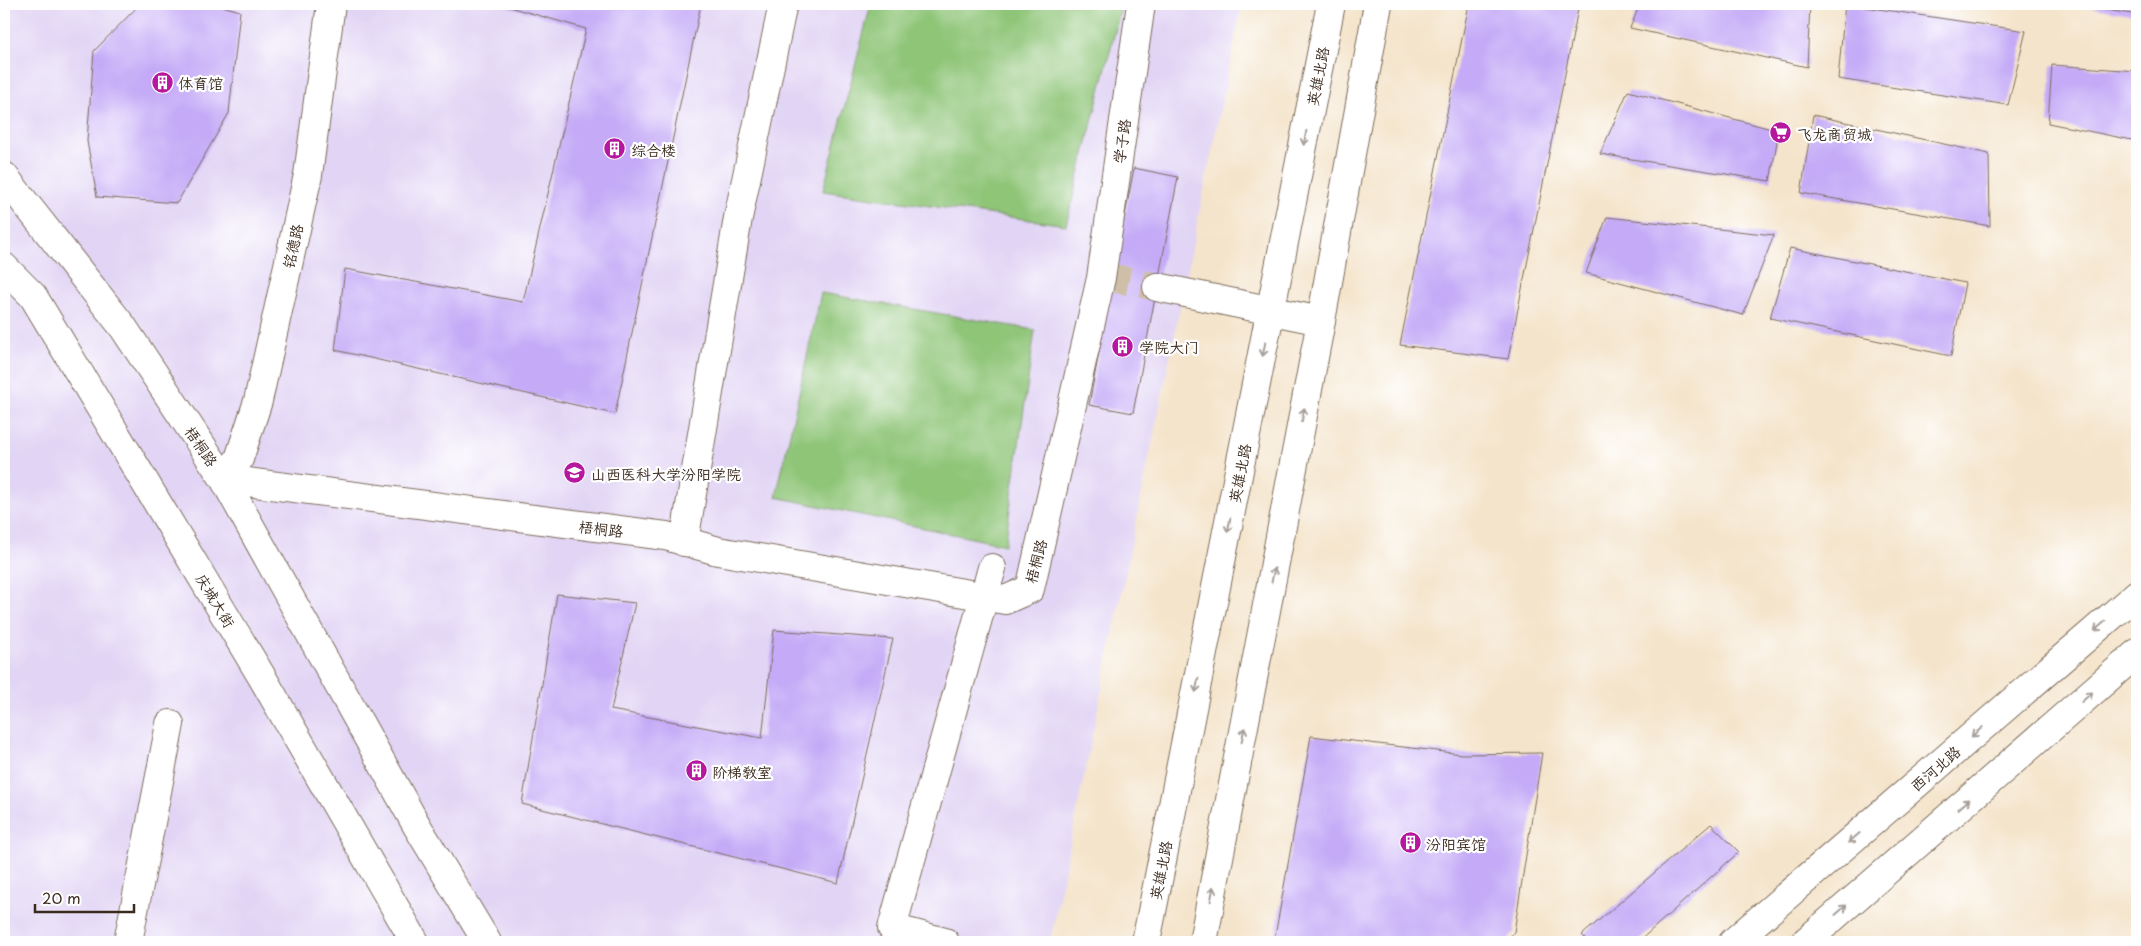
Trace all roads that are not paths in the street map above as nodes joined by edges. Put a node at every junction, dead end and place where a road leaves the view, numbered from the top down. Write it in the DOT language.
graph roads {
  1 [pos="331,4"];
  2 [pos="783,4"];
  3 [pos="1141,4"];
  4 [pos="1330,4"];
  5 [pos="1378,4"];
  6 [pos="4,176"];
  7 [pos="4,267"];
  8 [pos="1101,278"];
  9 [pos="1157,287"];
  10 [pos="1272,310"];
  11 [pos="1321,321"];
  12 [pos="224,479"];
  13 [pos="684,542"];
  14 [pos="992,568"];
  15 [pos="2137,594"];
  16 [pos="984,597"];
  17 [pos="2137,653"];
  18 [pos="170,724"];
  19 [pos="128,942"];
  20 [pos="414,942"];
  21 [pos="487,942"];
  22 [pos="945,942"];
  23 [pos="1146,942"];
  24 [pos="1203,942"];
  25 [pos="1734,942"];
  26 [pos="1805,942"];
  1 -- 12 [label="main road, 铭德路"];
  2 -- 13 [label="main road"];
  3 -- 8 [label="main road, 学子路"];
  4 -- 10 [label="main road, 英雄北路, one-way"];
  5 -- 11 [label="main road"];
  6 -- 12 [label="main road, 梧桐路"];
  7 -- 20 [label="main road, 庆城大街"];
  8 -- 16 [label="main road, 梧桐路"];
  9 -- 10 [label="main road"];
  10 -- 11 [label="main road"];
  10 -- 23 [label="main road, 英雄北路, one-way"];
  24 -- 11 [label="main road, one-way"];
  12 -- 13 [label="main road, 梧桐路"];
  12 -- 21 [label="main road"];
  13 -- 16 [label="main road, 梧桐路"];
  14 -- 16 [label="main road"];
  15 -- 25 [label="main road, 西河北路, one-way"];
  16 -- 22 [label="main road"];
  26 -- 17 [label="main road, one-way"];
  18 -- 19 [label="main road"];
}
